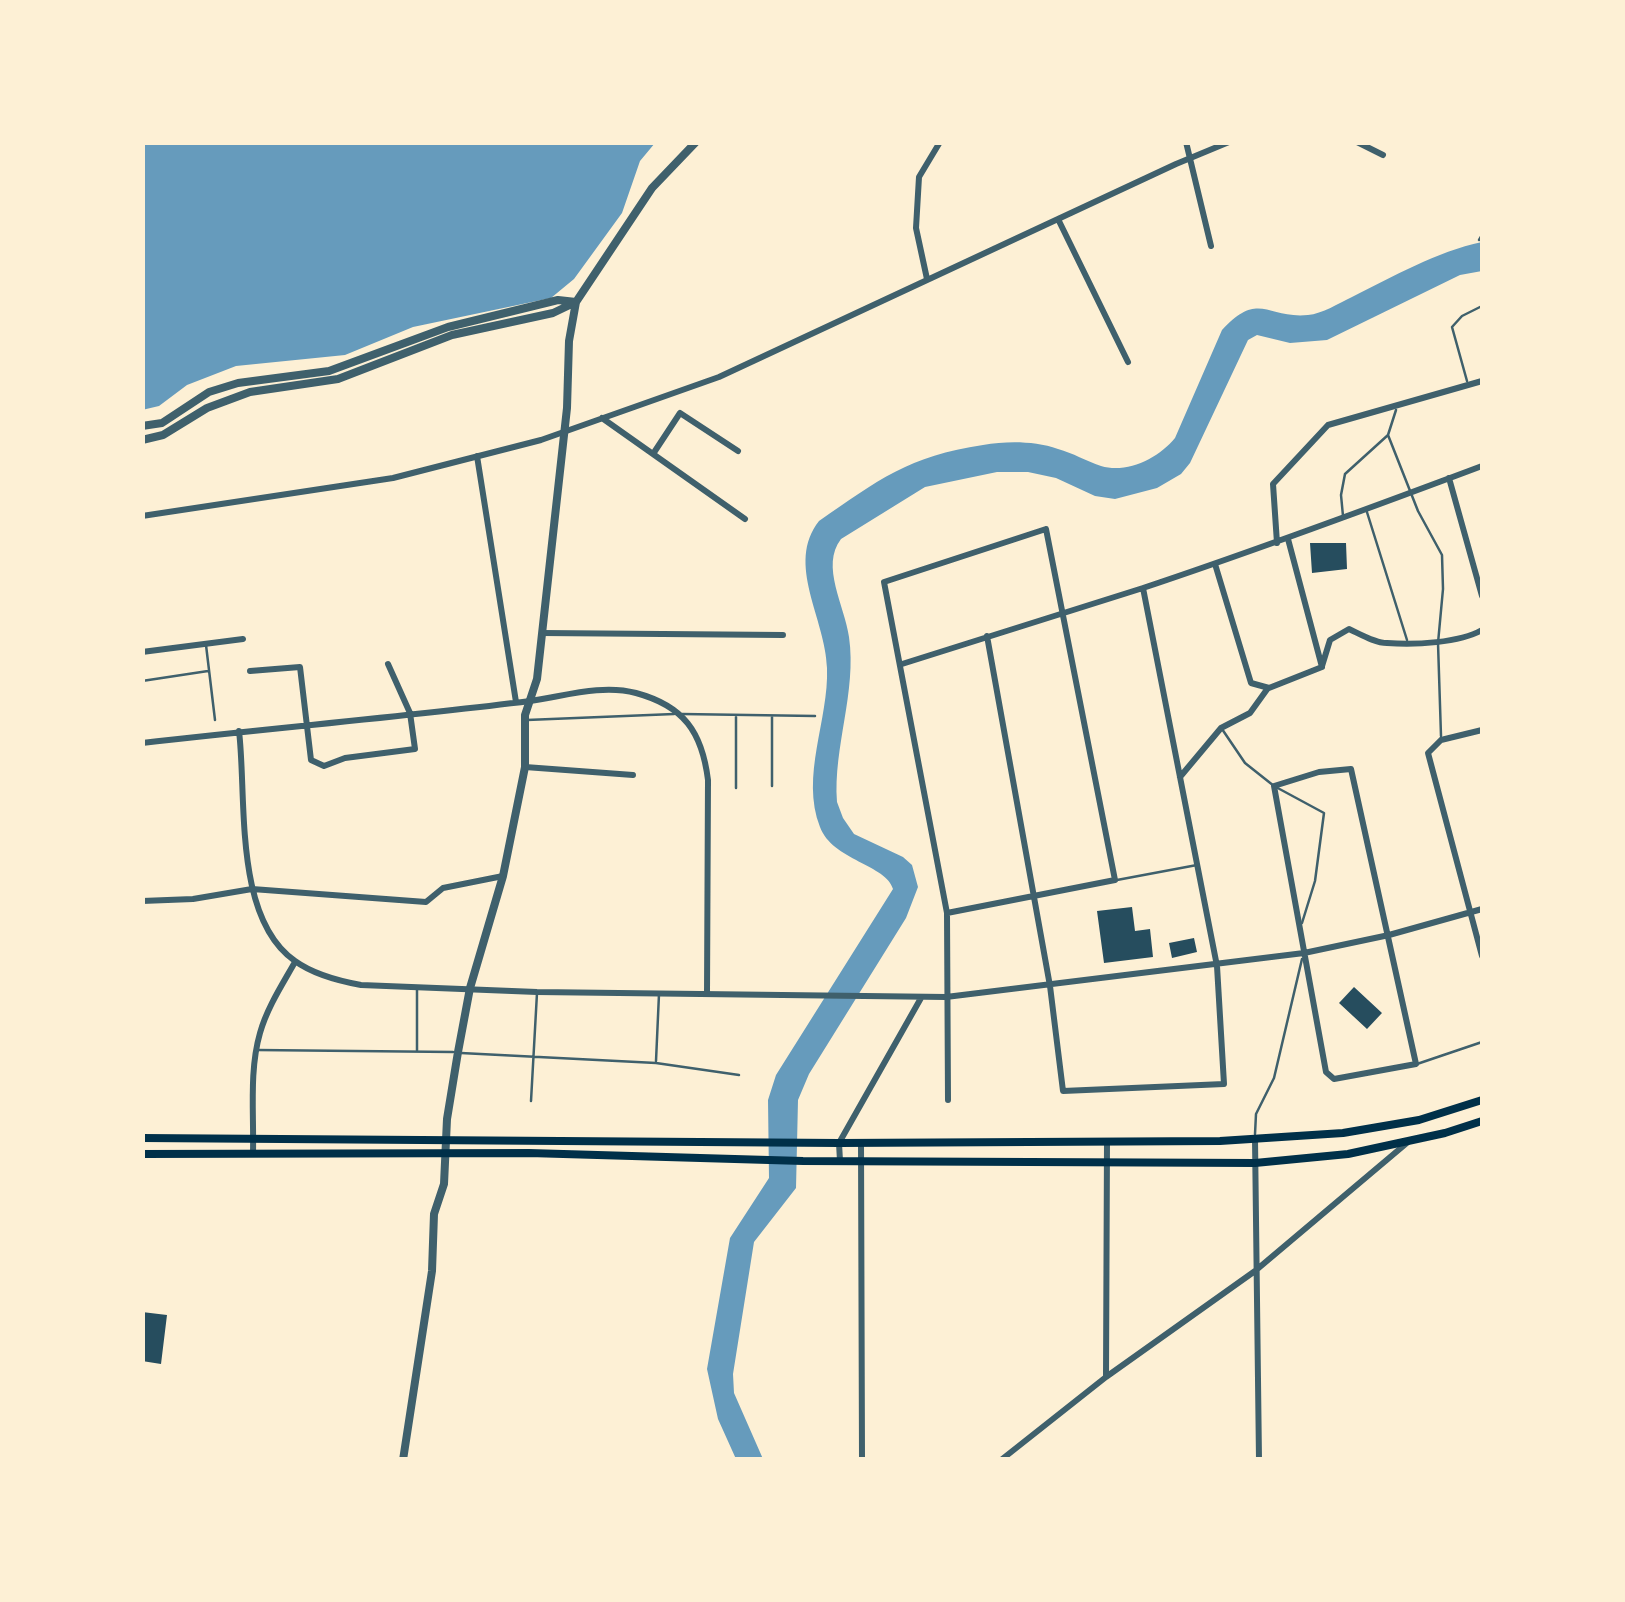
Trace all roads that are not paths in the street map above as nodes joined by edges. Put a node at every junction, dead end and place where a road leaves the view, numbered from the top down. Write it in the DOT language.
graph roads {
  1 [pos="696,142"];
  2 [pos="940,142"];
  3 [pos="1186,142"];
  4 [pos="1229,142"];
  5 [pos="1357,142"];
  6 [pos="1383,155"];
  7 [pos="1190,158"];
  8 [pos="1058,218"];
  9 [pos="1211,246"];
  10 [pos="926,279"];
  11 [pos="576,302"];
  12 [pos="1482,306"];
  13 [pos="1128,362"];
  14 [pos="1482,381"];
  15 [pos="1468,384"];
  16 [pos="1398,404"];
  17 [pos="601,418"];
  18 [pos="142,426"];
  19 [pos="564,432"];
  20 [pos="1388,435"];
  21 [pos="142,440"];
  22 [pos="738,450"];
  23 [pos="653,454"];
  24 [pos="477,456"];
  25 [pos="1482,466"];
  26 [pos="1449,478"];
  27 [pos="1410,492"];
  28 [pos="1366,508"];
  29 [pos="142,516"];
  30 [pos="1343,516"];
  31 [pos="745,519"];
  32 [pos="1288,539"];
  33 [pos="1277,543"];
  34 [pos="1214,564"];
  35 [pos="1144,588"];
  36 [pos="1482,596"];
  37 [pos="1062,612"];
  38 [pos="1482,630"];
  39 [pos="542,633"];
  40 [pos="782,635"];
  41 [pos="987,636"];
  42 [pos="243,639"];
  43 [pos="1407,641"];
  44 [pos="1438,643"];
  45 [pos="206,644"];
  46 [pos="142,652"];
  47 [pos="388,664"];
  48 [pos="902,664"];
  49 [pos="1322,667"];
  50 [pos="209,671"];
  51 [pos="250,671"];
  52 [pos="142,681"];
  53 [pos="1268,688"];
  54 [pos="529,701"];
  55 [pos="516,702"];
  56 [pos="410,713"];
  57 [pos="680,714"];
  58 [pos="736,715"];
  59 [pos="772,716"];
  60 [pos="815,716"];
  61 [pos="214,720"];
  62 [pos="525,720"];
  63 [pos="308,724"];
  64 [pos="1221,728"];
  65 [pos="1482,730"];
  66 [pos="239,731"];
  67 [pos="1441,740"];
  68 [pos="142,743"];
  69 [pos="525,767"];
  70 [pos="634,775"];
  71 [pos="1179,778"];
  72 [pos="772,786"];
  73 [pos="1274,786"];
  74 [pos="736,788"];
  75 [pos="1196,865"];
  76 [pos="503,876"];
  77 [pos="1116,880"];
  78 [pos="252,889"];
  79 [pos="1032,898"];
  80 [pos="142,901"];
  81 [pos="1482,909"];
  82 [pos="947,913"];
  83 [pos="1470,913"];
  84 [pos="1299,932"];
  85 [pos="1389,935"];
  86 [pos="1304,953"];
  87 [pos="1482,956"];
  88 [pos="295,962"];
  89 [pos="1217,966"];
  90 [pos="1050,986"];
  91 [pos="417,987"];
  92 [pos="470,988"];
  93 [pos="537,992"];
  94 [pos="659,993"];
  95 [pos="708,994"];
  96 [pos="922,997"];
  97 [pos="946,997"];
  98 [pos="1482,1042"];
  99 [pos="257,1050"];
  100 [pos="417,1052"];
  101 [pos="458,1052"];
  102 [pos="533,1058"];
  103 [pos="656,1063"];
  104 [pos="1416,1064"];
  105 [pos="738,1075"];
  106 [pos="948,1100"];
  107 [pos="1482,1100"];
  108 [pos="530,1101"];
  109 [pos="1482,1121"];
  110 [pos="142,1138"];
  111 [pos="253,1138"];
  112 [pos="446,1138"];
  113 [pos="1255,1139"];
  114 [pos="1107,1142"];
  115 [pos="1408,1142"];
  116 [pos="839,1143"];
  117 [pos="860,1143"];
  118 [pos="253,1153"];
  119 [pos="142,1154"];
  120 [pos="446,1154"];
  121 [pos="1107,1160"];
  122 [pos="840,1161"];
  123 [pos="863,1161"];
  124 [pos="1255,1162"];
  125 [pos="1255,1270"];
  126 [pos="1106,1377"];
  127 [pos="403,1460"];
  128 [pos="862,1460"];
  129 [pos="1001,1460"];
  130 [pos="1259,1460"];
  1 -- 11 [label="street"];
  2 -- 10 [label="street"];
  3 -- 7 [label="street"];
  4 -- 7 [label="street"];
  5 -- 6 [label="street"];
  7 -- 8 [label="street"];
  7 -- 9 [label="street"];
  8 -- 10 [label="street"];
  8 -- 13 [label="street"];
  10 -- 17 [label="street"];
  11 -- 18 [label="street"];
  11 -- 19 [label="street"];
  11 -- 21 [label="street"];
  12 -- 15 [label="lane"];
  14 -- 15 [label="street"];
  15 -- 16 [label="street"];
  16 -- 20 [label="lane"];
  16 -- 33 [label="street"];
  17 -- 19 [label="street"];
  17 -- 23 [label="street"];
  19 -- 24 [label="street"];
  19 -- 39 [label="street"];
  20 -- 27 [label="lane"];
  20 -- 30 [label="lane"];
  22 -- 23 [label="street"];
  23 -- 31 [label="street"];
  24 -- 29 [label="street"];
  24 -- 55 [label="street"];
  25 -- 26 [label="street"];
  26 -- 27 [label="street"];
  26 -- 36 [label="street"];
  27 -- 28 [label="street"];
  27 -- 44 [label="lane"];
  28 -- 30 [label="street"];
  28 -- 43 [label="lane"];
  30 -- 32 [label="street"];
  32 -- 33 [label="street"];
  32 -- 49 [label="street"];
  33 -- 34 [label="street"];
  34 -- 35 [label="street"];
  34 -- 53 [label="street"];
  35 -- 37 [label="street"];
  35 -- 71 [label="street"];
  37 -- 41 [label="street"];
  37 -- 48 [label="street"];
  37 -- 77 [label="street"];
  38 -- 44 [label="street"];
  39 -- 40 [label="street"];
  39 -- 54 [label="street"];
  41 -- 48 [label="street"];
  41 -- 79 [label="street"];
  42 -- 45 [label="street"];
  43 -- 44 [label="street"];
  43 -- 49 [label="street"];
  44 -- 67 [label="lane"];
  45 -- 46 [label="street"];
  45 -- 50 [label="lane"];
  47 -- 56 [label="street"];
  48 -- 82 [label="street"];
  49 -- 53 [label="street"];
  50 -- 52 [label="lane"];
  50 -- 61 [label="lane"];
  51 -- 63 [label="street"];
  53 -- 64 [label="street"];
  54 -- 55 [label="street"];
  54 -- 57 [label="street"];
  54 -- 62 [label="street"];
  55 -- 56 [label="street"];
  56 -- 63 [label="street"];
  56 -- 63 [label="street"];
  57 -- 58 [label="lane"];
  57 -- 62 [label="lane"];
  57 -- 95 [label="street"];
  58 -- 59 [label="lane"];
  58 -- 74 [label="lane"];
  59 -- 60 [label="lane"];
  59 -- 72 [label="lane"];
  62 -- 69 [label="street"];
  63 -- 66 [label="street"];
  64 -- 71 [label="street"];
  64 -- 73 [label="lane"];
  65 -- 67 [label="street"];
  66 -- 68 [label="street"];
  66 -- 78 [label="street"];
  67 -- 83 [label="street"];
  69 -- 70 [label="street"];
  69 -- 76 [label="street"];
  71 -- 75 [label="street"];
  73 -- 84 [label="street"];
  73 -- 84 [label="lane"];
  73 -- 85 [label="street"];
  75 -- 77 [label="lane"];
  75 -- 89 [label="street"];
  76 -- 78 [label="street"];
  76 -- 92 [label="street"];
  77 -- 79 [label="street"];
  78 -- 80 [label="street"];
  78 -- 88 [label="street"];
  79 -- 82 [label="street"];
  79 -- 90 [label="street"];
  81 -- 83 [label="street"];
  82 -- 97 [label="street"];
  83 -- 85 [label="street"];
  83 -- 87 [label="street"];
  84 -- 86 [label="street"];
  85 -- 86 [label="street"];
  85 -- 104 [label="street"];
  86 -- 89 [label="street"];
  86 -- 104 [label="street"];
  86 -- 113 [label="lane"];
  88 -- 91 [label="street"];
  88 -- 99 [label="street"];
  89 -- 90 [label="street"];
  89 -- 90 [label="street"];
  90 -- 97 [label="street"];
  91 -- 92 [label="street"];
  91 -- 100 [label="lane"];
  92 -- 93 [label="street"];
  92 -- 101 [label="street"];
  93 -- 94 [label="street"];
  93 -- 102 [label="lane"];
  94 -- 95 [label="street"];
  94 -- 103 [label="lane"];
  95 -- 96 [label="street"];
  96 -- 97 [label="street"];
  96 -- 116 [label="street"];
  97 -- 106 [label="street"];
  98 -- 104 [label="lane"];
  99 -- 100 [label="lane"];
  99 -- 111 [label="street"];
  100 -- 101 [label="lane"];
  101 -- 102 [label="lane"];
  101 -- 112 [label="street"];
  102 -- 103 [label="lane"];
  102 -- 108 [label="lane"];
  103 -- 105 [label="lane"];
  107 -- 113 [label="main road"];
  109 -- 115 [label="main road"];
  110 -- 111 [label="main road"];
  111 -- 112 [label="main road"];
  111 -- 118 [label="street"];
  112 -- 116 [label="main road"];
  112 -- 120 [label="street"];
  113 -- 114 [label="main road"];
  113 -- 124 [label="street"];
  114 -- 117 [label="main road"];
  114 -- 121 [label="street"];
  115 -- 124 [label="main road"];
  115 -- 125 [label="street"];
  116 -- 117 [label="main road"];
  116 -- 122 [label="street"];
  117 -- 123 [label="street"];
  118 -- 119 [label="main road"];
  118 -- 120 [label="main road"];
  120 -- 122 [label="main road"];
  120 -- 127 [label="street"];
  121 -- 123 [label="main road"];
  121 -- 124 [label="main road"];
  121 -- 126 [label="street"];
  122 -- 123 [label="main road"];
  123 -- 128 [label="street"];
  124 -- 125 [label="street"];
  125 -- 126 [label="street"];
  125 -- 130 [label="street"];
  126 -- 129 [label="street"];
}
